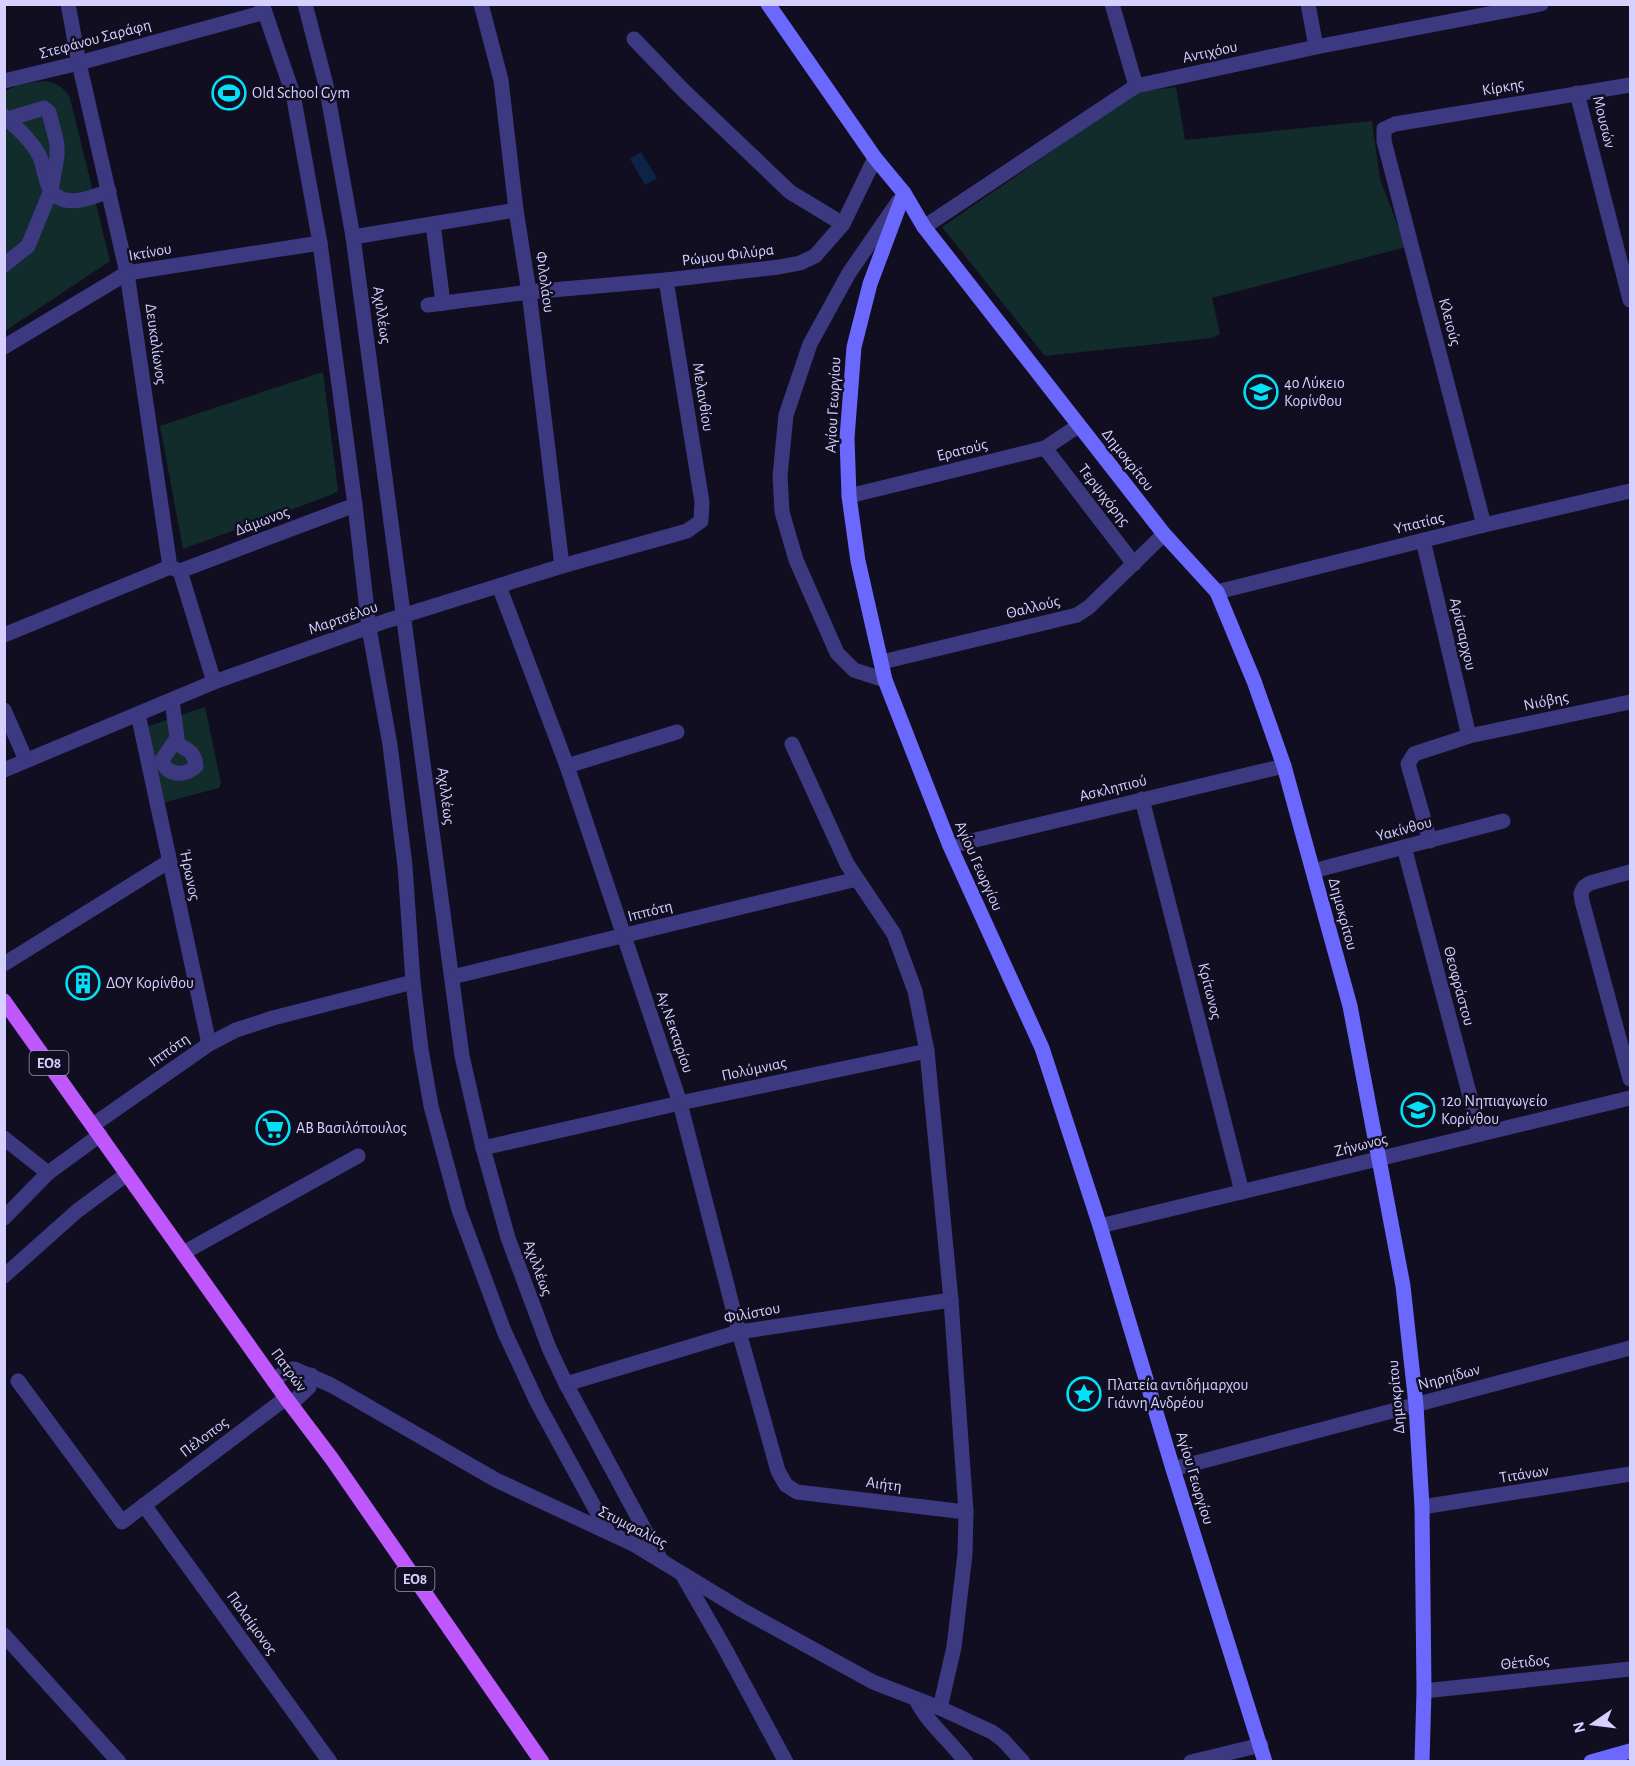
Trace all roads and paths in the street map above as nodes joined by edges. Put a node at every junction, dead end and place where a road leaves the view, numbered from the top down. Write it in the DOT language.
graph roads {
  1 [pos="68,4"];
  2 [pos="305,4"];
  3 [pos="481,4"];
  4 [pos="768,4"];
  5 [pos="1112,4"];
  6 [pos="1308,4"];
  7 [pos="1541,4"];
  8 [pos="263,8"];
  9 [pos="634,39"];
  10 [pos="1316,47"];
  11 [pos="79,63"];
  12 [pos="4,81"];
  13 [pos="1630,85"];
  14 [pos="1136,86"];
  15 [pos="1578,93"];
  16 [pos="6,118"];
  17 [pos="1384,129"];
  18 [pos="875,158"];
  19 [pos="51,190"];
  20 [pos="109,191"];
  21 [pos="904,193"];
  22 [pos="516,210"];
  23 [pos="433,224"];
  24 [pos="843,224"];
  25 [pos="924,227"];
  26 [pos="353,237"];
  27 [pos="320,243"];
  28 [pos="4,265"];
  29 [pos="127,273"];
  30 [pos="666,280"];
  31 [pos="529,292"];
  32 [pos="1630,300"];
  33 [pos="6,341"];
  34 [pos="1078,426"];
  35 [pos="1045,448"];
  36 [pos="1630,491"];
  37 [pos="849,496"];
  38 [pos="355,505"];
  39 [pos="700,521"];
  40 [pos="1484,525"];
  41 [pos="1164,534"];
  42 [pos="1423,540"];
  43 [pos="1134,564"];
  44 [pos="562,566"];
  45 [pos="175,569"];
  46 [pos="499,586"];
  47 [pos="1217,592"];
  48 [pos="404,616"];
  49 [pos="369,628"];
  50 [pos="4,635"];
  51 [pos="882,662"];
  52 [pos="885,680"];
  53 [pos="214,682"];
  54 [pos="172,700"];
  55 [pos="1630,702"];
  56 [pos="4,710"];
  57 [pos="138,714"];
  58 [pos="677,732"];
  59 [pos="1468,736"];
  60 [pos="175,743"];
  61 [pos="792,744"];
  62 [pos="26,760"];
  63 [pos="567,766"];
  64 [pos="1284,766"];
  65 [pos="4,770"];
  66 [pos="1142,799"];
  67 [pos="1503,821"];
  68 [pos="1430,841"];
  69 [pos="950,846"];
  70 [pos="1404,847"];
  71 [pos="168,862"];
  72 [pos="1313,871"];
  73 [pos="1630,872"];
  74 [pos="857,879"];
  75 [pos="623,936"];
  76 [pos="4,964"];
  77 [pos="452,977"];
  78 [pos="413,982"];
  79 [pos="4,1001"];
  80 [pos="209,1044"];
  81 [pos="927,1051"];
  82 [pos="1630,1079"];
  83 [pos="1630,1098"];
  84 [pos="680,1103"];
  85 [pos="96,1130"];
  86 [pos="1480,1134"];
  87 [pos="4,1138"];
  88 [pos="483,1148"];
  89 [pos="358,1156"];
  90 [pos="1380,1159"];
  91 [pos="48,1173"];
  92 [pos="127,1174"];
  93 [pos="1242,1192"];
  94 [pos="4,1218"];
  95 [pos="1100,1226"];
  96 [pos="183,1253"];
  97 [pos="4,1276"];
  98 [pos="951,1300"];
  99 [pos="739,1332"];
  100 [pos="1630,1348"];
  101 [pos="311,1375"];
  102 [pos="18,1381"];
  103 [pos="274,1381"];
  104 [pos="566,1384"];
  105 [pos="289,1401"];
  106 [pos="1416,1405"];
  107 [pos="1173,1469"];
  108 [pos="1630,1474"];
  109 [pos="797,1492"];
  110 [pos="144,1505"];
  111 [pos="1422,1507"];
  112 [pos="966,1512"];
  113 [pos="608,1533"];
  114 [pos="661,1560"];
  115 [pos="680,1572"];
  116 [pos="4,1635"];
  117 [pos="1630,1669"];
  118 [pos="1424,1691"];
  119 [pos="916,1699"];
  120 [pos="940,1708"];
  121 [pos="1261,1745"];
  122 [pos="1630,1751"];
  123 [pos="118,1761"];
  124 [pos="330,1761"];
  125 [pos="542,1761"];
  126 [pos="786,1761"];
  127 [pos="966,1761"];
  128 [pos="1023,1761"];
  129 [pos="1191,1761"];
  130 [pos="1265,1761"];
  131 [pos="1422,1761"];
  132 [pos="1591,1761"];
  1 -- 11 [label="street, Δευκαλίωνος"];
  2 -- 26 [label="street, Αχιλλέως"];
  3 -- 22 [label="street, Φιλολάου"];
  4 -- 18 [label="street"];
  5 -- 14 [label="street"];
  6 -- 10 [label="street"];
  7 -- 10 [label="street, Αντιχόου"];
  8 -- 11 [label="street, Στεφάνου Σαράφη"];
  8 -- 27 [label="street"];
  9 -- 24 [label="street"];
  10 -- 14 [label="street, Αντιχόου"];
  11 -- 12 [label="street, Στεφάνου Σαράφη"];
  11 -- 20 [label="street, Δευκαλίωνος"];
  13 -- 15 [label="street, Κίρκης"];
  14 -- 25 [label="street, Αντιχόου"];
  15 -- 17 [label="street, Κίρκης"];
  15 -- 32 [label="street, Μουσών"];
  16 -- 19 [label="street"];
  16 -- 19 [label="street"];
  17 -- 40 [label="street, Κλειούς"];
  18 -- 21 [label="street"];
  18 -- 24 [label="street, Ρώμου Φιλύρα"];
  19 -- 20 [label="street"];
  19 -- 28 [label="street"];
  20 -- 29 [label="street, Δευκαλίωνος"];
  21 -- 25 [label="street, Δημοκρίτου"];
  21 -- 37 [label="street, Αγίου Γεωργίου"];
  21 -- 52 [label="street"];
  22 -- 23 [label="street"];
  22 -- 31 [label="street, Φιλολάου"];
  23 -- 26 [label="street"];
  23 -- 31 [label="street, Ρώμου Φιλύρα"];
  24 -- 30 [label="street, Ρώμου Φιλύρα"];
  25 -- 34 [label="street, Δημοκρίτου"];
  26 -- 48 [label="street, Αχιλλέως"];
  27 -- 29 [label="street, Ικτίνου"];
  27 -- 38 [label="street"];
  29 -- 33 [label="street, Ικτίνου"];
  29 -- 45 [label="street, Δευκαλίωνος"];
  30 -- 31 [label="street, Ρώμου Φιλύρα"];
  30 -- 39 [label="street, Μελανθίου"];
  31 -- 44 [label="street, Φιλολάου"];
  34 -- 35 [label="street, Ερατούς"];
  34 -- 41 [label="street, Δημοκρίτου"];
  35 -- 37 [label="street, Ερατούς"];
  35 -- 43 [label="street, Τερψιχόρης"];
  36 -- 40 [label="street, Υπατίας"];
  37 -- 51 [label="street, Αγίου Γεωργίου"];
  38 -- 45 [label="street, Δάμωνος"];
  38 -- 49 [label="street"];
  39 -- 44 [label="street, Μαρτσέλου"];
  40 -- 42 [label="street, Υπατίας"];
  41 -- 43 [label="street, Θαλλούς"];
  41 -- 47 [label="street, Δημοκρίτου"];
  42 -- 47 [label="street, Υπατίας"];
  42 -- 59 [label="street, Αρίσταρχου"];
  43 -- 51 [label="street, Θαλλούς"];
  44 -- 46 [label="street, Μαρτσέλου"];
  45 -- 50 [label="street, Δάμωνος"];
  45 -- 53 [label="street, Δευκαλίωνος"];
  46 -- 48 [label="street, Μαρτσέλου"];
  46 -- 63 [label="street, Αγ.Νεκταρίου"];
  47 -- 64 [label="street, Δημοκρίτου"];
  48 -- 49 [label="street, Μαρτσέλου"];
  48 -- 77 [label="street, Αχιλλέως"];
  49 -- 53 [label="street, Μαρτσέλου"];
  49 -- 78 [label="street"];
  51 -- 52 [label="street, Αγίου Γεωργίου"];
  52 -- 69 [label="street, Αγίου Γεωργίου"];
  53 -- 54 [label="street, Μαρτσέλου"];
  54 -- 57 [label="street, Μαρτσέλου"];
  54 -- 60 [label="street"];
  55 -- 59 [label="street, Νιόβης"];
  56 -- 62 [label="street"];
  57 -- 62 [label="street, Μαρτσέλου"];
  57 -- 71 [label="street, Ήρωνος"];
  58 -- 63 [label="street"];
  59 -- 68 [label="street, Νιόβης"];
  61 -- 74 [label="street"];
  62 -- 65 [label="street, Μαρτσέλου"];
  63 -- 75 [label="street, Αγ.Νεκταρίου"];
  64 -- 66 [label="street, Ασκληπιού"];
  64 -- 72 [label="street, Δημοκρίτου"];
  66 -- 69 [label="street, Ασκληπιού"];
  66 -- 93 [label="street, Κρίτωνος"];
  67 -- 68 [label="street, Υακίνθου"];
  68 -- 70 [label="street, Υακίνθου"];
  69 -- 95 [label="street, Αγίου Γεωργίου"];
  70 -- 72 [label="street, Υακίνθου"];
  70 -- 86 [label="street, Θεοφράστου"];
  71 -- 76 [label="street"];
  71 -- 80 [label="street, Ήρωνος"];
  72 -- 90 [label="street, Δημοκρίτου"];
  73 -- 82 [label="street"];
  74 -- 75 [label="street, Ιππότη"];
  74 -- 81 [label="street"];
  75 -- 77 [label="street, Ιππότη"];
  75 -- 84 [label="street, Αγ.Νεκταρίου"];
  77 -- 88 [label="street, Αχιλλέως"];
  78 -- 80 [label="street, Ιππότη"];
  78 -- 113 [label="street"];
  79 -- 85 [label="main road, Πατρών / ΕΟ8"];
  80 -- 85 [label="street, Ιππότη"];
  81 -- 84 [label="street, Πολύμνιας"];
  81 -- 98 [label="street"];
  83 -- 86 [label="street, Ζήνωνος"];
  84 -- 88 [label="street, Πολύμνιας"];
  84 -- 99 [label="street, Αγ.Νεκταρίου"];
  85 -- 91 [label="street, Ιππότη"];
  85 -- 92 [label="main road, Πατρών / ΕΟ8"];
  86 -- 90 [label="street, Ζήνωνος"];
  87 -- 91 [label="street"];
  88 -- 104 [label="street, Αχιλλέως"];
  89 -- 96 [label="street"];
  90 -- 93 [label="street, Ζήνωνος"];
  90 -- 106 [label="street, Δημοκρίτου"];
  91 -- 94 [label="street, Ιππότη"];
  92 -- 96 [label="main road, Πατρών / ΕΟ8"];
  92 -- 97 [label="street"];
  93 -- 95 [label="street, Ζήνωνος"];
  95 -- 107 [label="street, Αγίου Γεωργίου"];
  96 -- 103 [label="main road, Πατρών / ΕΟ8"];
  98 -- 99 [label="street, Φιλίστου"];
  98 -- 112 [label="street"];
  99 -- 104 [label="street, Φιλίστου"];
  99 -- 109 [label="street, Αγ.Νεκταρίου"];
  100 -- 106 [label="street, Νηρηίδων"];
  101 -- 103 [label="street"];
  101 -- 105 [label="street, Πέλοπος"];
  101 -- 113 [label="street, Στυμφαλίας"];
  102 -- 110 [label="street, Πέλοπος"];
  103 -- 105 [label="main road, Πατρών / ΕΟ8"];
  104 -- 114 [label="street, Αχιλλέως"];
  105 -- 110 [label="street, Πέλοπος"];
  105 -- 125 [label="main road, Πατρών / ΕΟ8"];
  106 -- 107 [label="street, Νηρηίδων"];
  106 -- 111 [label="street, Δημοκρίτου"];
  107 -- 121 [label="street, Αγίου Γεωργίου"];
  108 -- 111 [label="street, Τιτάνων"];
  109 -- 112 [label="street, Αιήτη"];
  110 -- 124 [label="street, Παλαίμονος"];
  111 -- 118 [label="street, Δημοκρίτου"];
  112 -- 120 [label="street"];
  113 -- 114 [label="street, Στυμφαλίας"];
  114 -- 115 [label="street, Στυμφαλίας"];
  115 -- 119 [label="street, Στυμφαλίας"];
  115 -- 126 [label="street"];
  116 -- 123 [label="street"];
  117 -- 118 [label="street, Θέτιδος"];
  118 -- 131 [label="street, Δημοκρίτου"];
  119 -- 120 [label="street, Στυμφαλίας"];
  119 -- 127 [label="street"];
  120 -- 128 [label="street, Στυμφαλίας"];
  121 -- 129 [label="street"];
  121 -- 130 [label="street, Αγίου Γεωργίου"];
  122 -- 132 [label="street"];
}
